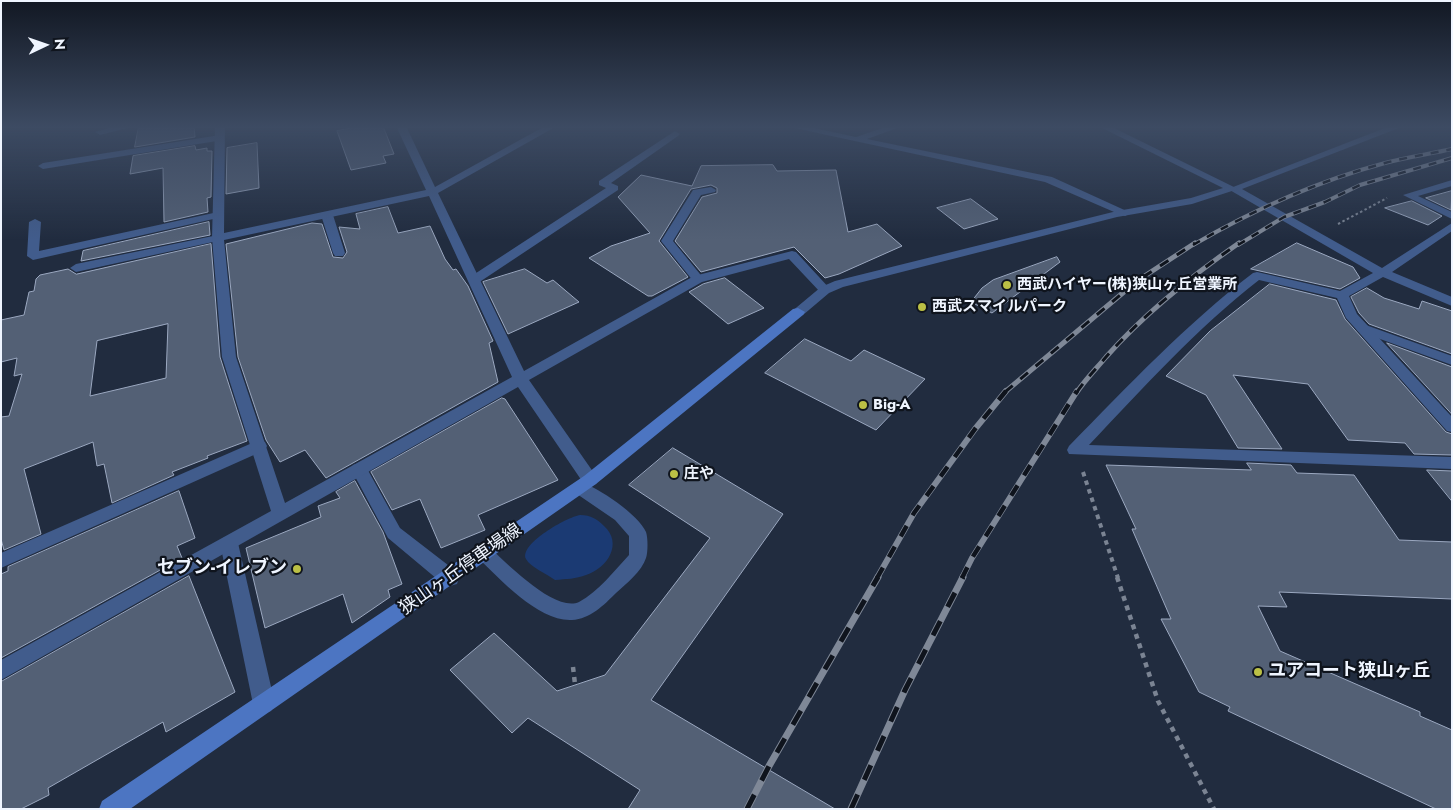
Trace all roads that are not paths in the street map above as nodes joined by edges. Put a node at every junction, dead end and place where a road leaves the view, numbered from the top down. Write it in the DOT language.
graph roads {
  1 [pos="54,164"];
  2 [pos="219,164"];
  3 [pos="419,164"];
  4 [pos="484,164"];
  5 [pos="631,164"];
  6 [pos="972,164"];
  7 [pos="1181,164"];
  8 [pos="1300,164"];
  9 [pos="43,166"];
  10 [pos="1452,183"];
  11 [pos="1233,189"];
  12 [pos="712,190"];
  13 [pos="433,192"];
  14 [pos="1125,212"];
  15 [pos="218,215"];
  16 [pos="327,215"];
  17 [pos="1452,216"];
  18 [pos="36,222"];
  19 [pos="1452,226"];
  20 [pos="218,238"];
  21 [pos="339,253"];
  22 [pos="76,268"];
  23 [pos="1383,273"];
  24 [pos="698,279"];
  25 [pos="474,280"];
  26 [pos="825,290"];
  27 [pos="1342,295"];
  28 [pos="1452,302"];
  29 [pos="798,312"];
  30 [pos="1363,328"];
  31 [pos="1452,361"];
  32 [pos="520,378"];
  33 [pos="1452,427"];
  34 [pos="259,446"];
  35 [pos="1452,463"];
  36 [pos="359,469"];
  37 [pos="585,484"];
  38 [pos="280,513"];
  39 [pos="230,543"];
  40 [pos="484,553"];
  41 [pos="1,561"];
  42 [pos="450,578"];
  43 [pos="1,670"];
  44 [pos="264,704"];
  45 [pos="110,809"];
  1 -- 9 [label="street"];
  2 -- 15 [label="street"];
  3 -- 13 [label="street"];
  4 -- 13 [label="street"];
  5 -- 25 [label="street"];
  6 -- 14 [label="street"];
  7 -- 11 [label="street"];
  8 -- 11 [label="street"];
  10 -- 17 [label="street"];
  11 -- 14 [label="street"];
  11 -- 23 [label="street"];
  12 -- 24 [label="street"];
  13 -- 16 [label="street"];
  13 -- 25 [label="street"];
  14 -- 26 [label="street"];
  15 -- 18 [label="street"];
  15 -- 20 [label="street"];
  16 -- 20 [label="street"];
  16 -- 21 [label="street"];
  19 -- 23 [label="street"];
  20 -- 22 [label="street"];
  20 -- 34 [label="street"];
  23 -- 27 [label="street"];
  23 -- 28 [label="street"];
  24 -- 26 [label="street"];
  24 -- 32 [label="street"];
  25 -- 32 [label="street"];
  26 -- 29 [label="street"];
  27 -- 30 [label="street"];
  27 -- 35 [label="street"];
  29 -- 37 [label="main road, 狭山ヶ丘停車場線"];
  30 -- 31 [label="street"];
  30 -- 33 [label="street"];
  32 -- 36 [label="street"];
  32 -- 37 [label="street"];
  34 -- 38 [label="street"];
  34 -- 41 [label="street"];
  36 -- 38 [label="street"];
  36 -- 42 [label="street"];
  37 -- 40 [label="main road, 狭山ヶ丘停車場線"];
  37 -- 40 [label="street"];
  38 -- 39 [label="street"];
  39 -- 43 [label="street"];
  39 -- 44 [label="street"];
  40 -- 42 [label="main road, 狭山ヶ丘停車場線"];
  42 -- 44 [label="main road, 狭山ヶ丘停車場線"];
  44 -- 45 [label="main road, 狭山ヶ丘停車場線"];
}
